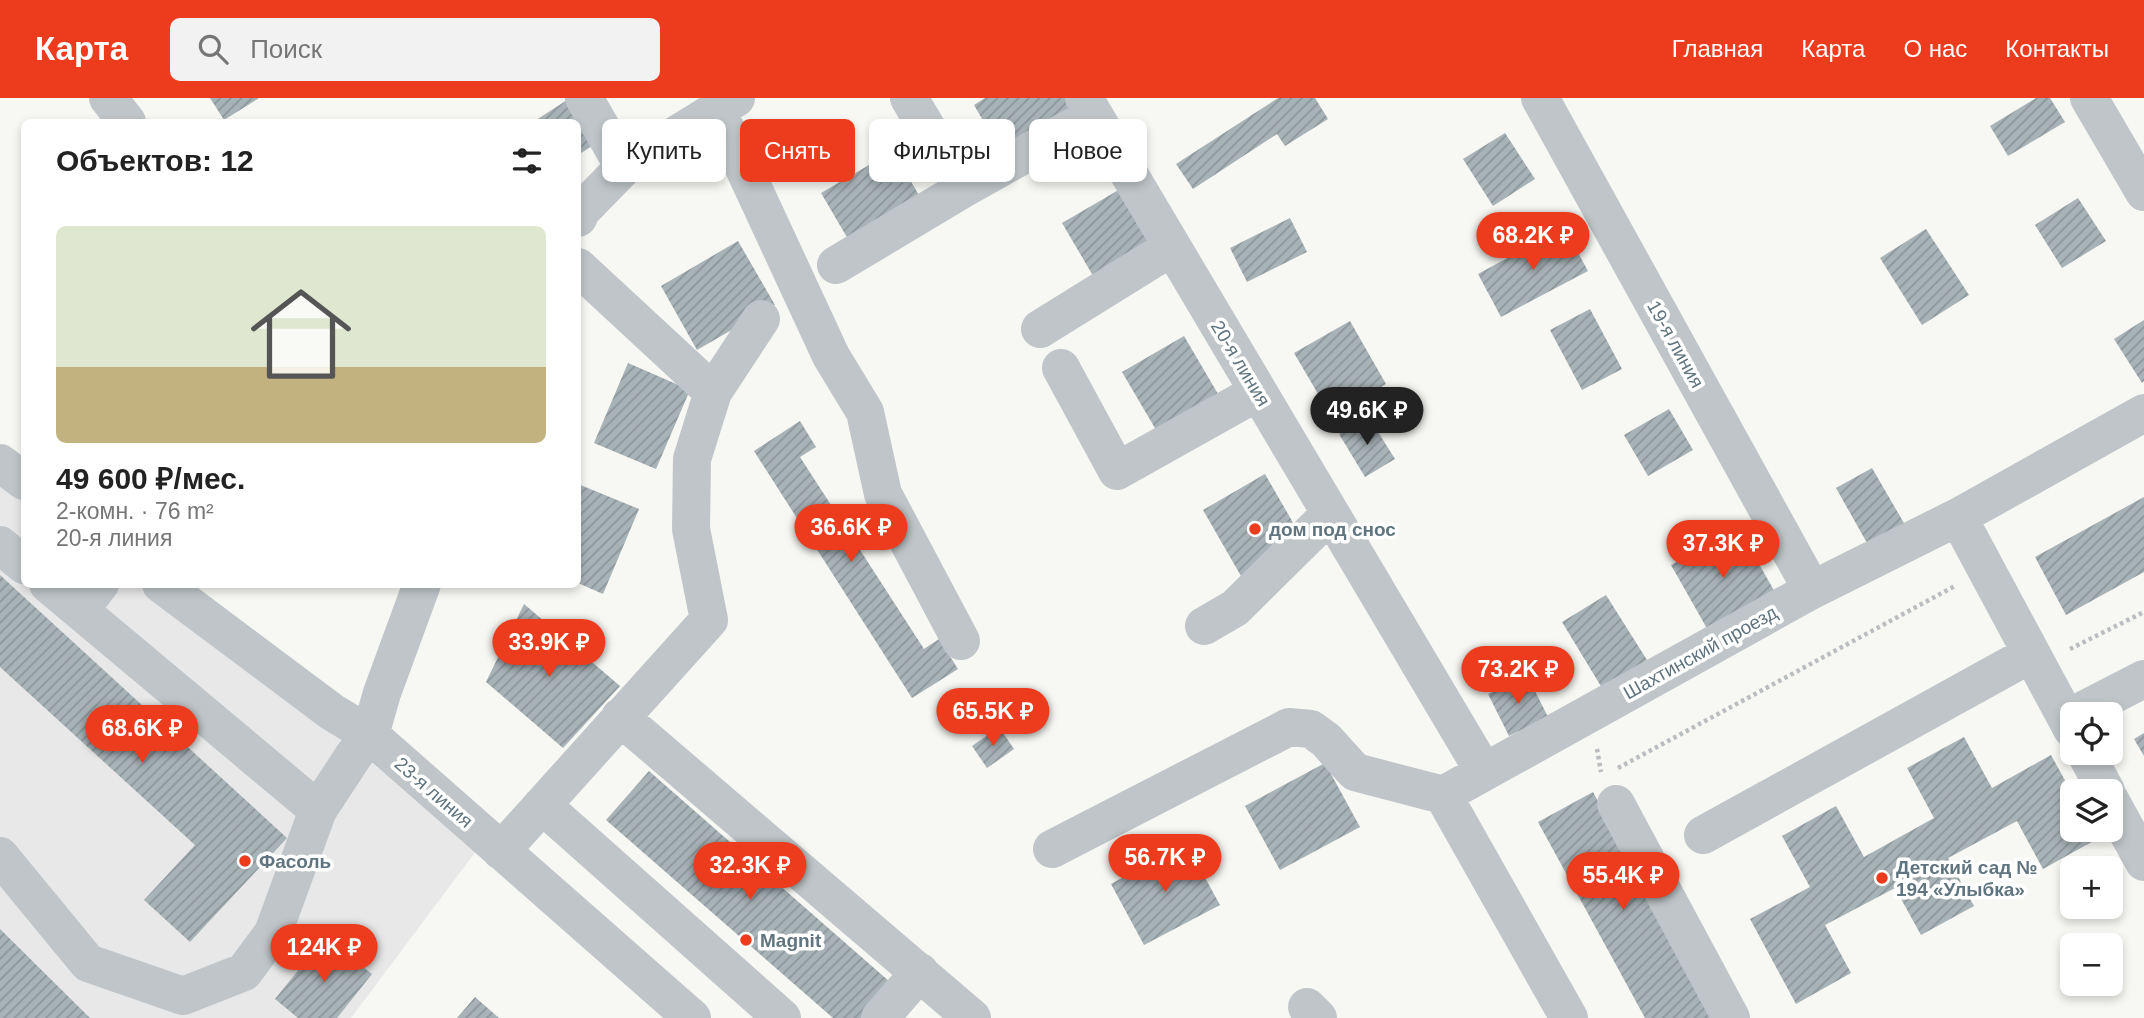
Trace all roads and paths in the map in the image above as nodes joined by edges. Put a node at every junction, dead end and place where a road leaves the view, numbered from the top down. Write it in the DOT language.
graph roads {
  1 [pos="108,98"];
  2 [pos="583,98"];
  3 [pos="909,98"];
  4 [pos="1539,98"];
  5 [pos="2089,98"];
  6 [pos="726,104"];
  7 [pos="1089,107"];
  8 [pos="125,119"];
  9 [pos="702,119"];
  10 [pos="602,130"];
  11 [pos="609,182"];
  12 [pos="963,189"];
  13 [pos="2144,192"];
  14 [pos="581,212"];
  15 [pos="1172,247"];
  16 [pos="836,264"];
  17 [pos="581,270"];
  18 [pos="761,319"];
  19 [pos="1040,329"];
  20 [pos="1061,368"];
  21 [pos="713,392"];
  22 [pos="1258,392"];
  23 [pos="2144,413"];
  24 [pos="0,463"];
  25 [pos="21,479"];
  26 [pos="1330,514"];
  27 [pos="1958,517"];
  28 [pos="0,545"];
  29 [pos="21,562"];
  30 [pos="1986,570"];
  31 [pos="61,588"];
  32 [pos="166,588"];
  33 [pos="421,588"];
  34 [pos="1812,590"];
  35 [pos="90,597"];
  36 [pos="2144,612"];
  37 [pos="1204,626"];
  38 [pos="961,640"];
  39 [pos="2035,659"];
  40 [pos="2144,679"];
  41 [pos="2061,702"];
  42 [pos="2104,702"];
  43 [pos="1591,712"];
  44 [pos="620,717"];
  45 [pos="370,736"];
  46 [pos="1483,772"];
  47 [pos="1443,795"];
  48 [pos="1616,804"];
  49 [pos="542,805"];
  50 [pos="318,810"];
  51 [pos="2123,824"];
  52 [pos="1703,835"];
  53 [pos="1052,849"];
  54 [pos="501,851"];
  55 [pos="0,856"];
  56 [pos="2144,862"];
  57 [pos="920,972"];
  58 [pos="173,1007"];
  59 [pos="692,1018"];
  60 [pos="782,1018"];
  61 [pos="880,1018"];
  62 [pos="972,1018"];
  63 [pos="1569,1018"];
  64 [pos="1731,1018"];
  1 -- 8 [label="street"];
  2 -- 10 [label="street"];
  3 -- 12 [label="street"];
  4 -- 34 [label="street, 19-я линия"];
  5 -- 13 [label="street"];
  6 -- 9 [label="street"];
  6 -- 38 [label="street"];
  7 -- 12 [label="street"];
  7 -- 15 [label="street, 20-я линия"];
  11 -- 14 [label="street"];
  12 -- 16 [label="street"];
  15 -- 19 [label="street"];
  15 -- 22 [label="street, 20-я линия"];
  17 -- 21 [label="street"];
  18 -- 21 [label="street"];
  20 -- 22 [label="street"];
  21 -- 44 [label="street"];
  22 -- 26 [label="street, 20-я линия"];
  23 -- 27 [label="street, Шахтинский проезд"];
  24 -- 25 [label="street"];
  26 -- 37 [label="street"];
  26 -- 46 [label="street, 20-я линия"];
  27 -- 30 [label="street"];
  27 -- 34 [label="street, Шахтинский проезд"];
  28 -- 29 [label="street"];
  30 -- 39 [label="street"];
  30 -- 43 [label="path"];
  31 -- 35 [label="street"];
  32 -- 45 [label="street, 23-я линия"];
  33 -- 45 [label="street"];
  34 -- 43 [label="street, Шахтинский проезд"];
  35 -- 50 [label="street"];
  36 -- 39 [label="path"];
  39 -- 41 [label="street"];
  39 -- 52 [label="street"];
  40 -- 42 [label="street"];
  43 -- 46 [label="street, Шахтинский проезд"];
  44 -- 49 [label="street"];
  44 -- 57 [label="street"];
  45 -- 50 [label="street"];
  45 -- 54 [label="street, 23-я линия"];
  46 -- 47 [label="street, Шахтинский проезд"];
  47 -- 53 [label="street"];
  47 -- 63 [label="street"];
  48 -- 64 [label="street"];
  49 -- 54 [label="street"];
  49 -- 60 [label="street"];
  50 -- 58 [label="street"];
  51 -- 56 [label="street"];
  54 -- 59 [label="street, 23-я линия"];
  55 -- 58 [label="street"];
  57 -- 61 [label="street"];
  57 -- 62 [label="street"];
}
